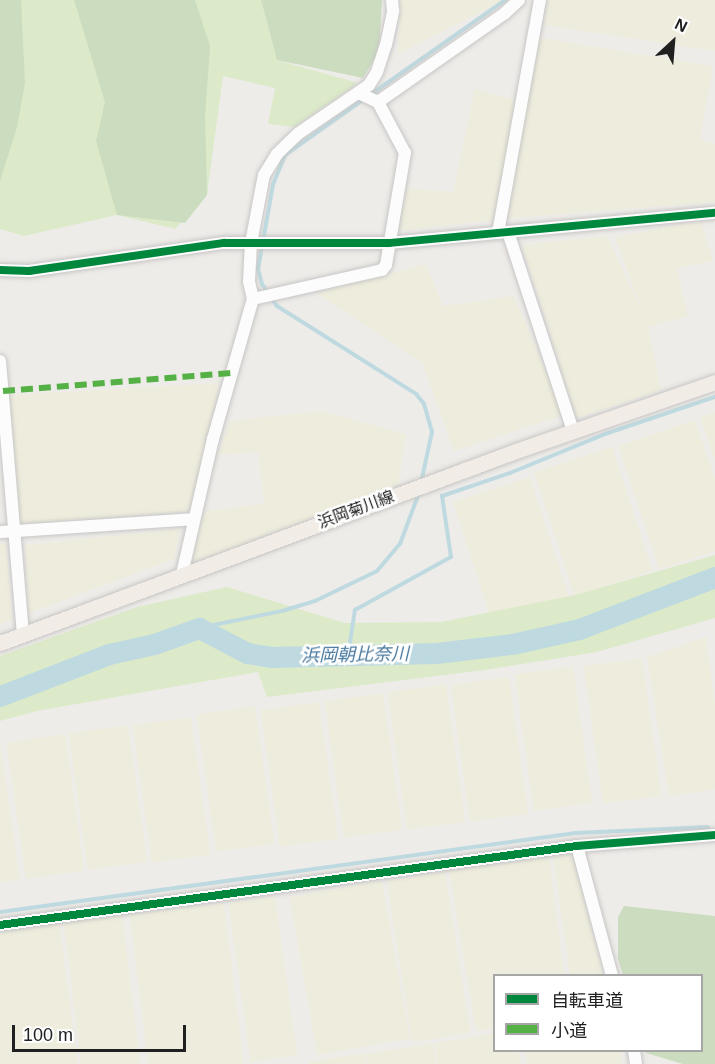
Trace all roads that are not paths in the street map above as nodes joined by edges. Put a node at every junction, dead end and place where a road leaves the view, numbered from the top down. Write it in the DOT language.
graph roads {
  1 [pos="392,0"];
  2 [pos="519,0"];
  3 [pos="540,0"];
  4 [pos="359,93"];
  5 [pos="378,102"];
  6 [pos="715,213"];
  7 [pos="503,233"];
  8 [pos="251,243"];
  9 [pos="389,243"];
  10 [pos="0,270"];
  11 [pos="253,298"];
  12 [pos="0,361"];
  13 [pos="715,382"];
  14 [pos="573,431"];
  15 [pos="194,519"];
  16 [pos="6,532"];
  17 [pos="182,574"];
  18 [pos="23,635"];
  19 [pos="0,643"];
  20 [pos="715,835"];
  21 [pos="577,846"];
  22 [pos="0,925"];
  23 [pos="612,974"];
  1 -- 4 [label="street"];
  2 -- 5 [label="street"];
  3 -- 7 [label="street"];
  4 -- 5 [label="street"];
  4 -- 8 [label="street"];
  5 -- 9 [label="street"];
  6 -- 7 [label="street"];
  7 -- 9 [label="street"];
  7 -- 14 [label="street"];
  8 -- 9 [label="street"];
  8 -- 10 [label="street"];
  8 -- 11 [label="street"];
  9 -- 11 [label="street"];
  11 -- 15 [label="street"];
  12 -- 16 [label="street"];
  13 -- 14 [label="main road, 浜岡菊川線"];
  14 -- 17 [label="main road, 浜岡菊川線"];
  15 -- 16 [label="street"];
  15 -- 17 [label="street"];
  16 -- 18 [label="street"];
  17 -- 18 [label="main road, 浜岡菊川線"];
  18 -- 19 [label="main road, 浜岡菊川線"];
  20 -- 21 [label="street"];
  21 -- 22 [label="street"];
  21 -- 23 [label="street"];
}
